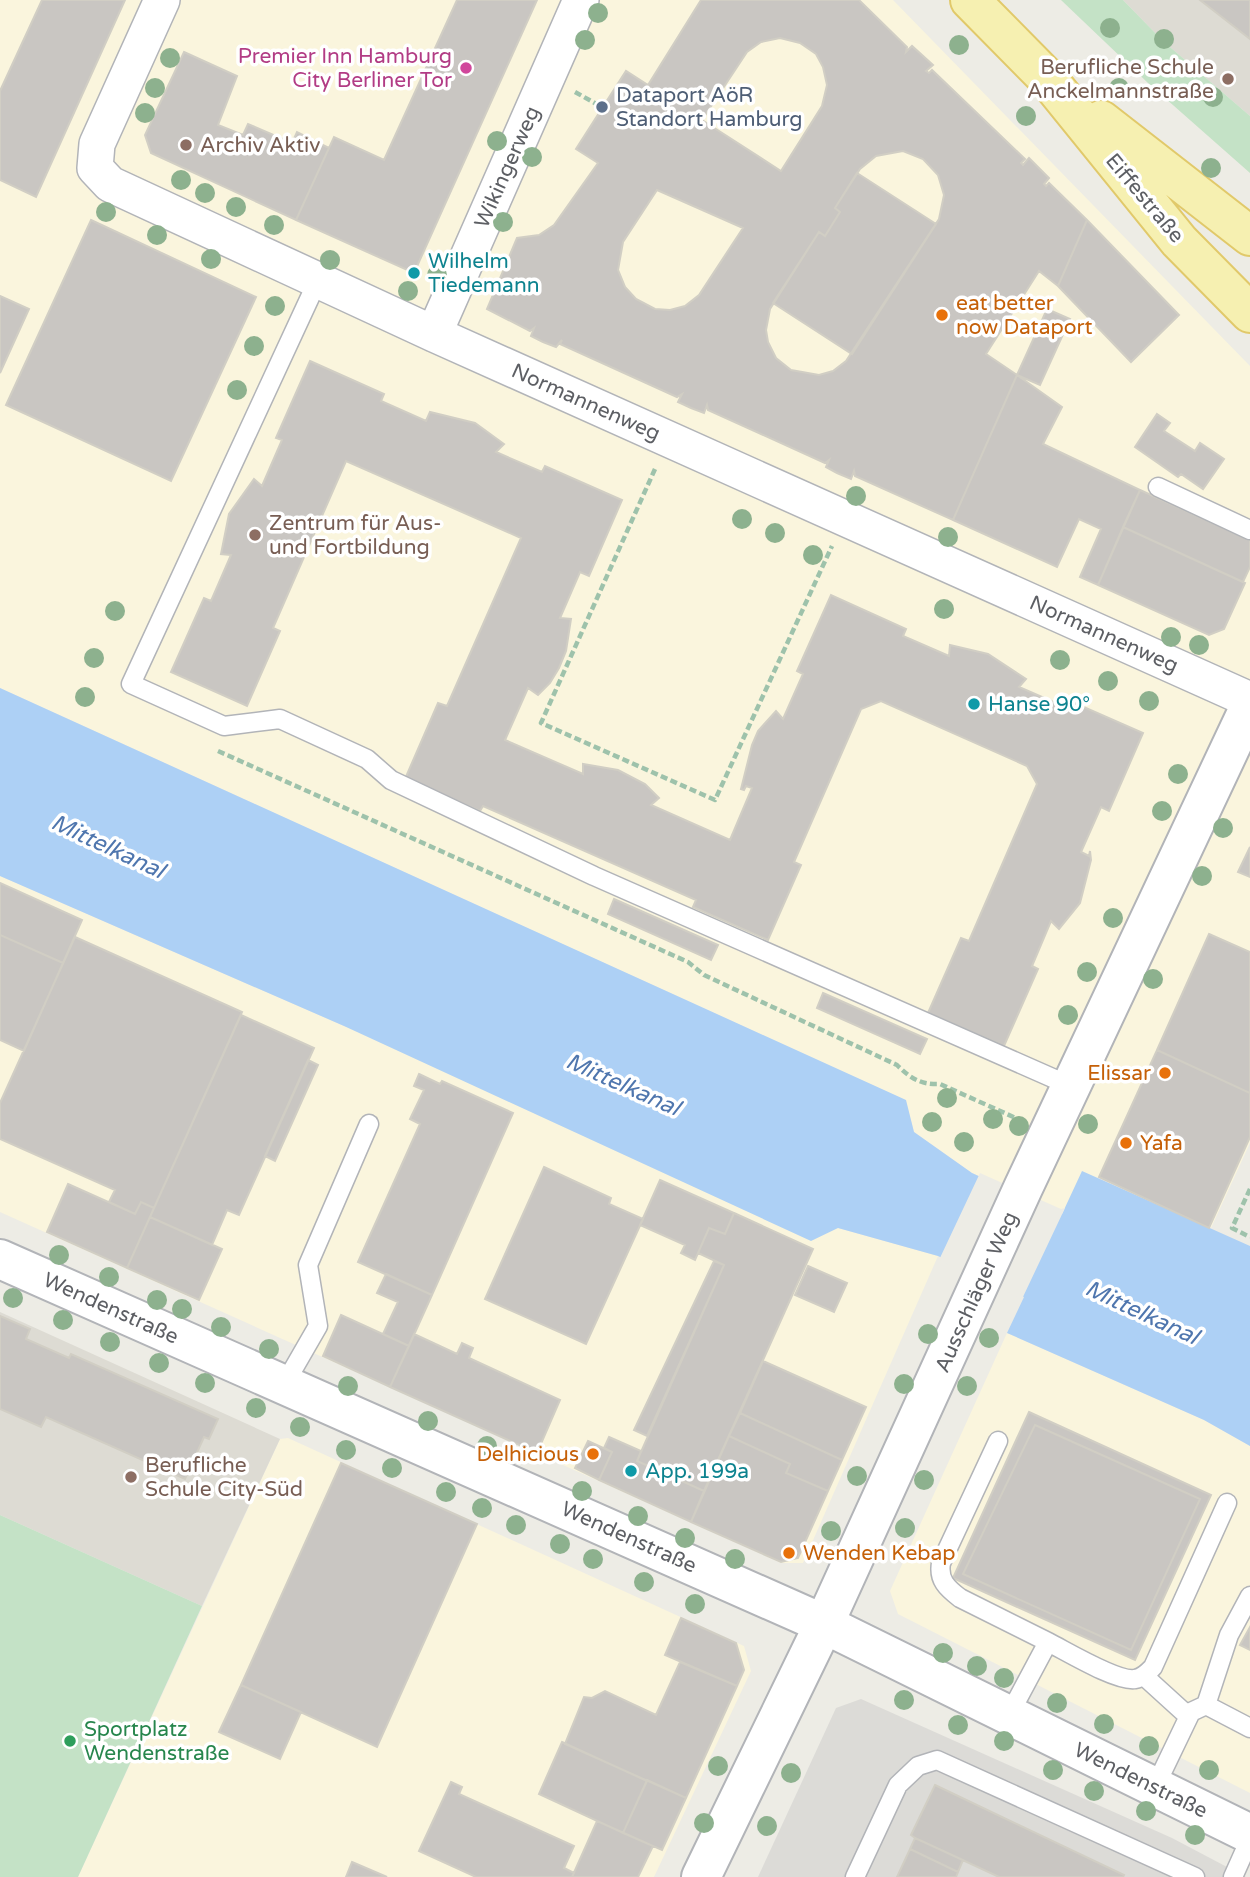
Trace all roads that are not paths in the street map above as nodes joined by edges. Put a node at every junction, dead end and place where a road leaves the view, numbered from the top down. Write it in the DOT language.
graph roads {
  1 [pos="162,0"];
  2 [pos="581,0"];
  3 [pos="970,0"];
  4 [pos="1047,78"];
  5 [pos="1250,236"];
  6 [pos="318,280"];
  7 [pos="1250,313"];
  8 [pos="434,334"];
  9 [pos="1158,487"];
  10 [pos="1250,530"];
  11 [pos="1250,700"];
  12 [pos="1250,706"];
  13 [pos="1073,1087"];
  14 [pos="369,1124"];
  15 [pos="0,1259"];
  16 [pos="284,1385"];
  17 [pos="998,1441"];
  18 [pos="1227,1503"];
  19 [pos="1250,1596"];
  20 [pos="824,1624"];
  21 [pos="1048,1642"];
  22 [pos="1144,1676"];
  23 [pos="1206,1706"];
  24 [pos="1009,1715"];
  25 [pos="1188,1716"];
  26 [pos="1250,1728"];
  27 [pos="1155,1787"];
  28 [pos="1250,1834"];
  29 [pos="1250,1839"];
  30 [pos="701,1877"];
  31 [pos="855,1877"];
  32 [pos="1195,1877"];
  33 [pos="1233,1877"];
  1 -- 6 [label="street, Normannenweg"];
  2 -- 8 [label="street, Wikingerweg"];
  3 -- 4 [label="main road, Eiffestraße"];
  4 -- 5 [label="main road, Eiffestraße"];
  4 -- 7 [label="main road, Eiffestraße"];
  6 -- 8 [label="street, Normannenweg"];
  6 -- 13 [label="lane"];
  8 -- 11 [label="street, Normannenweg"];
  9 -- 10 [label="lane"];
  12 -- 13 [label="street, Ausschläger Weg"];
  13 -- 20 [label="street, Ausschläger Weg"];
  14 -- 16 [label="lane"];
  15 -- 16 [label="street, Wendenstraße"];
  16 -- 20 [label="street, Wendenstraße"];
  17 -- 21 [label="lane"];
  18 -- 22 [label="lane"];
  19 -- 23 [label="lane"];
  20 -- 24 [label="street, Wendenstraße"];
  20 -- 30 [label="street, Ausschläger Weg"];
  21 -- 22 [label="lane"];
  21 -- 24 [label="lane"];
  22 -- 25 [label="lane"];
  23 -- 25 [label="lane"];
  23 -- 26 [label="lane"];
  24 -- 27 [label="street, Wendenstraße"];
  25 -- 27 [label="lane"];
  27 -- 28 [label="street, Wendenstraße"];
  29 -- 33 [label="lane"];
  31 -- 32 [label="lane"];
}
